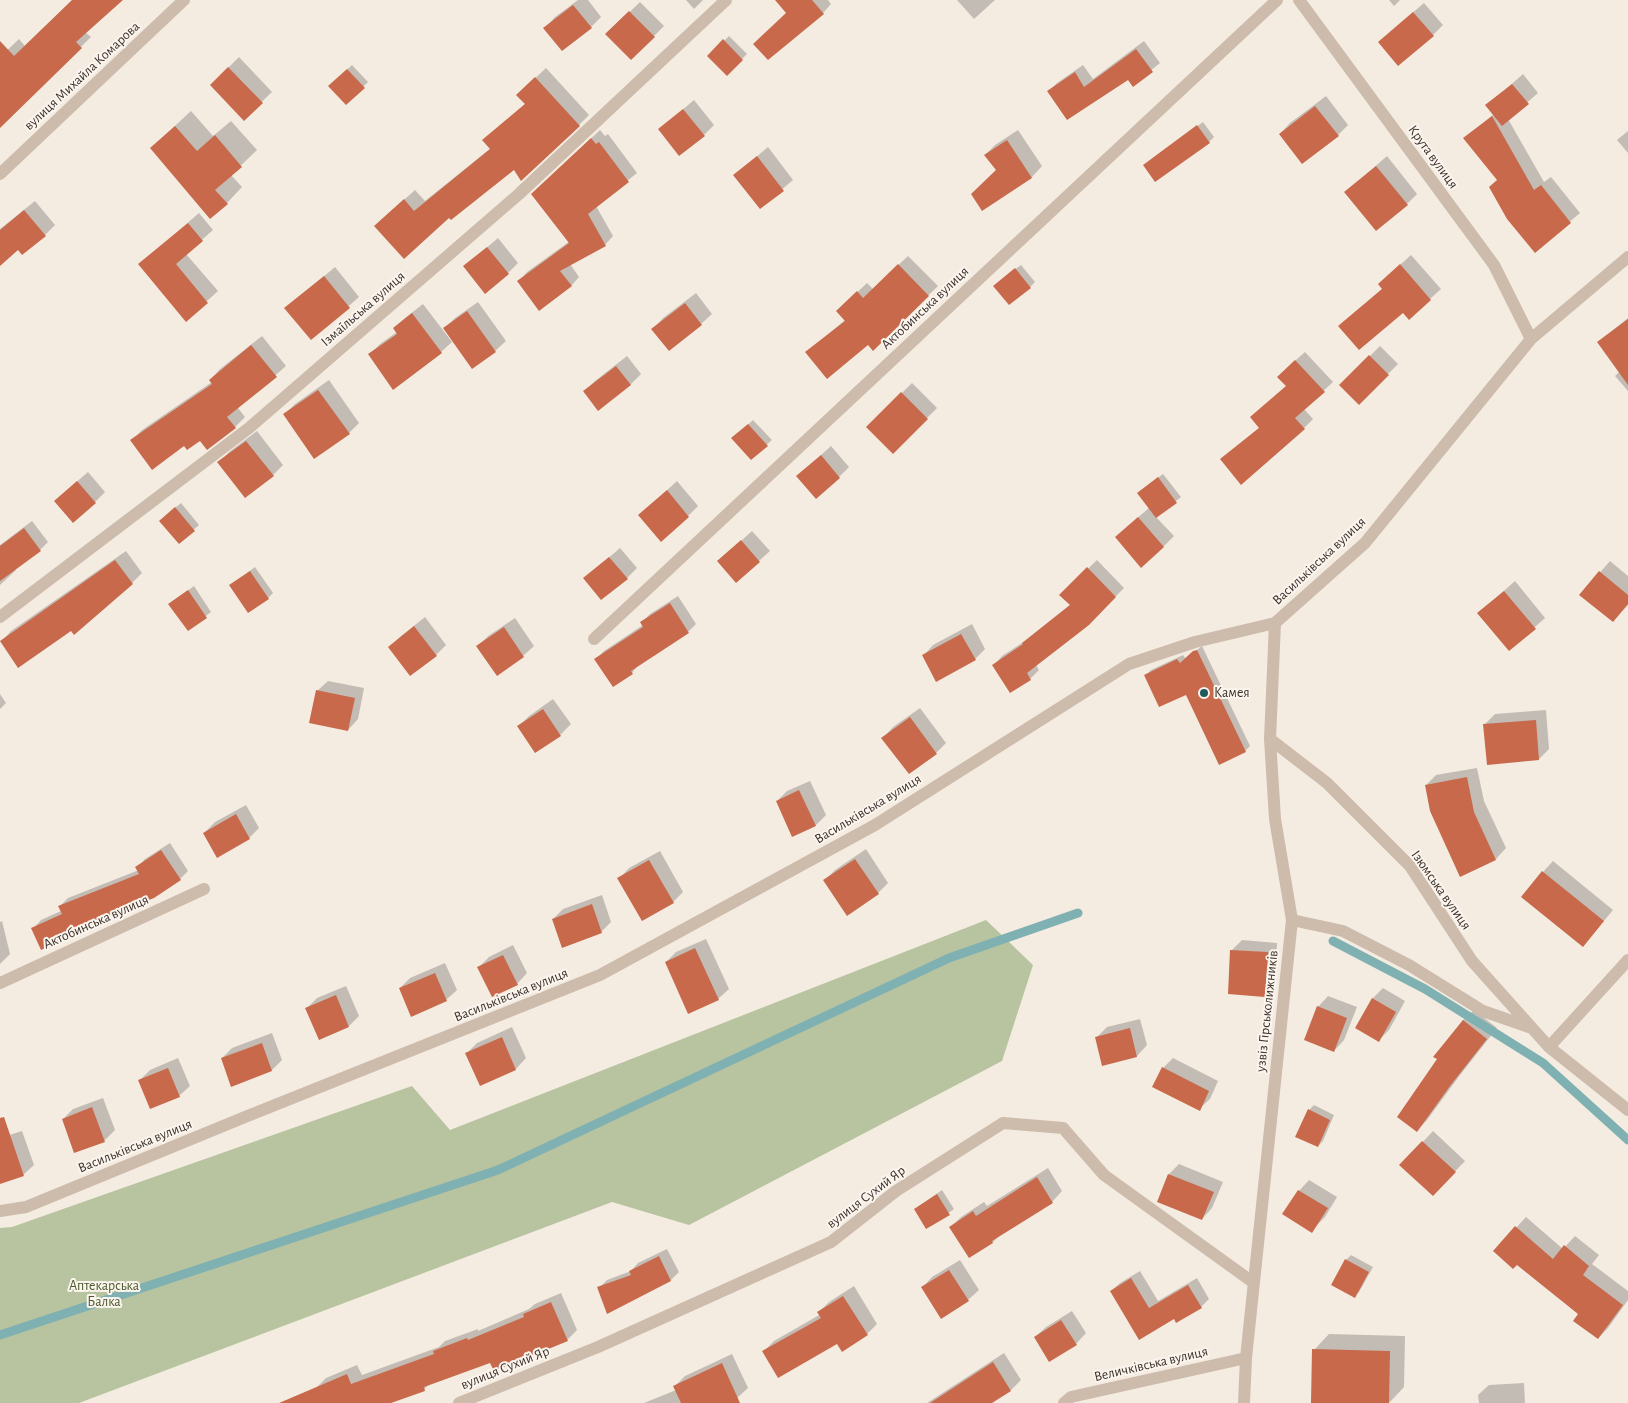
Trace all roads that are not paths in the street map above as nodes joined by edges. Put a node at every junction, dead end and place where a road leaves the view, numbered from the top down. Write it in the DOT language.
graph roads {
  1 [pos="184,0"];
  2 [pos="726,0"];
  3 [pos="1277,0"];
  4 [pos="1299,0"];
  5 [pos="0,174"];
  6 [pos="1628,257"];
  7 [pos="1531,339"];
  8 [pos="0,617"];
  9 [pos="1275,623"];
  10 [pos="594,639"];
  11 [pos="1270,739"];
  12 [pos="204,890"];
  13 [pos="1292,920"];
  14 [pos="1628,960"];
  15 [pos="0,982"];
  16 [pos="1532,1028"];
  17 [pos="1549,1047"];
  18 [pos="1628,1110"];
  19 [pos="0,1211"];
  20 [pos="1254,1283"];
  21 [pos="1246,1358"];
  22 [pos="459,1403"];
  23 [pos="1064,1403"];
  24 [pos="1244,1403"];
  1 -- 5 [label="street, вулиця Михайла Комарова"];
  2 -- 8 [label="street, Ізмаїльська вулиця"];
  3 -- 10 [label="street, Актобинська вулиця"];
  4 -- 7 [label="street, Крута вулиця"];
  6 -- 7 [label="street, Васильківська вулиця"];
  7 -- 9 [label="street, Васильківська вулиця"];
  9 -- 11 [label="street, узвіз Гірськолижників"];
  9 -- 19 [label="street, Васильківська вулиця"];
  11 -- 13 [label="street, узвіз Гірськолижників"];
  11 -- 16 [label="street, Ізюмська вулиця"];
  12 -- 15 [label="street, Актобинська вулиця"];
  13 -- 16 [label="street, Ізюмська вулиця"];
  13 -- 20 [label="street, узвіз Гірськолижників"];
  14 -- 17 [label="street"];
  16 -- 17 [label="street, Ізюмська вулиця"];
  17 -- 18 [label="street, Ізюмська вулиця"];
  20 -- 21 [label="street, узвіз Гірськолижників"];
  20 -- 22 [label="street, вулиця Сухий Яр"];
  21 -- 23 [label="street, Величківська вулиця"];
  21 -- 24 [label="street, узвіз Гірськолижників"];
}
